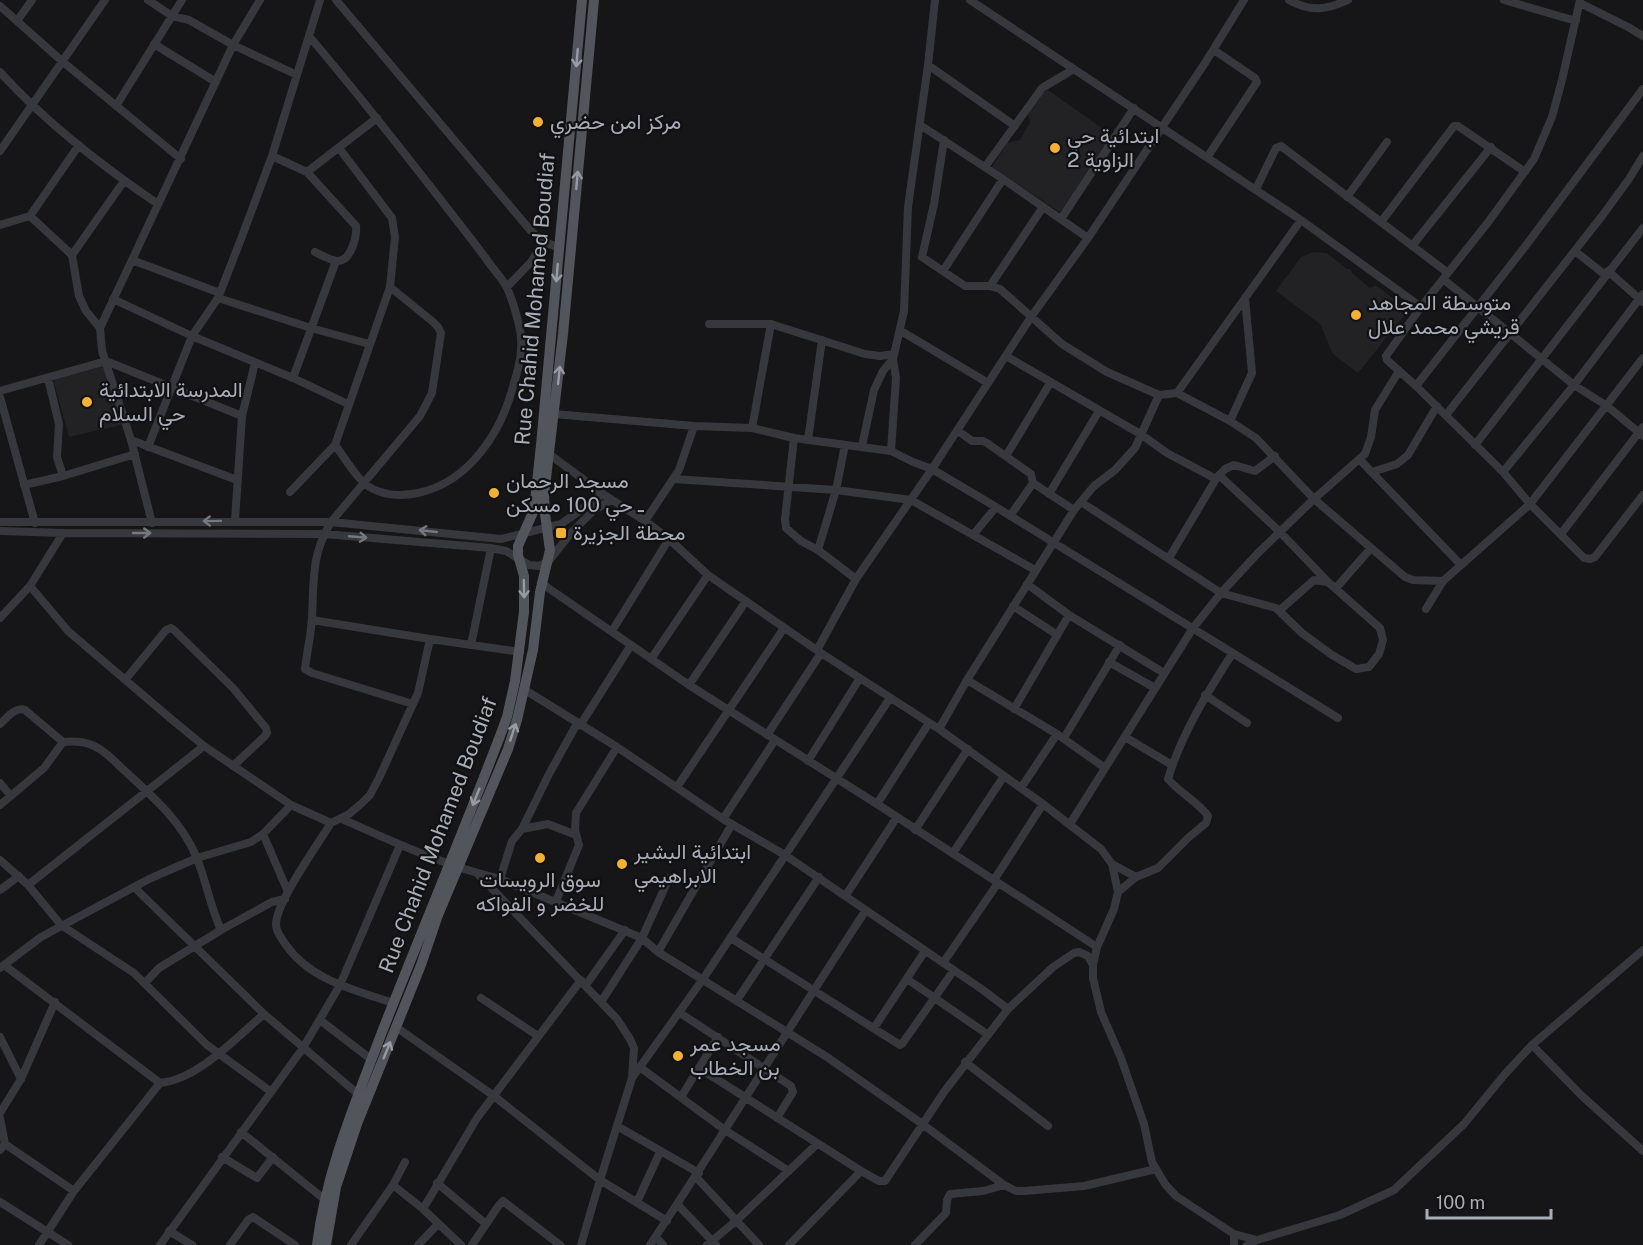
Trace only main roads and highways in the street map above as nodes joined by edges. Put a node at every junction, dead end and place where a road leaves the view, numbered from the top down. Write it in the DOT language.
graph roads {
  1 [pos="582,0"];
  2 [pos="594,0"];
  3 [pos="520,692"];
  4 [pos="454,865"];
  5 [pos="325,1245"];
  1 -- 3 [label="main road, Rue Chahid Mohamed Boudiaf, one-way"];
  3 -- 2 [label="main road, Rue Chahid Mohamed Boudiaf, one-way"];
  3 -- 4 [label="main road, Rue Chahid Mohamed Boudiaf"];
  5 -- 4 [label="main road, Rue Chahid Mohamed Boudiaf, one-way"];
  4 -- 5 [label="main road, Rue Chahid Mohamed Boudiaf"];
}
